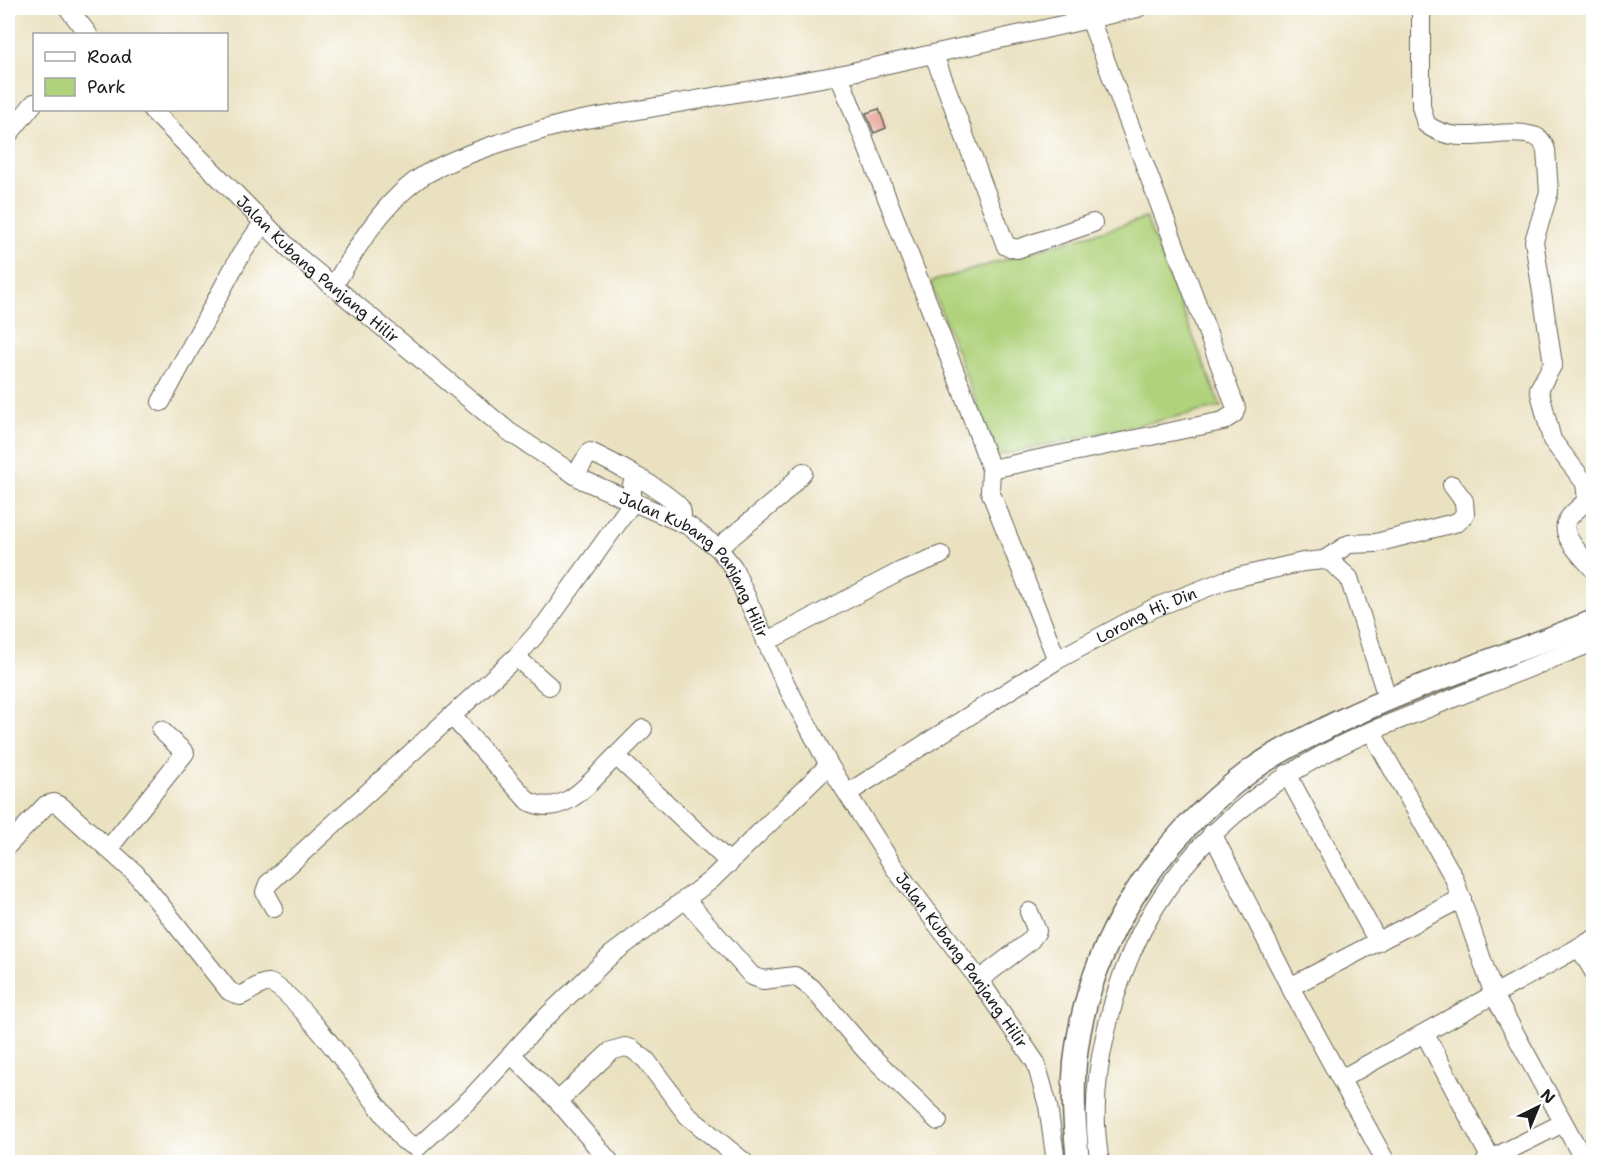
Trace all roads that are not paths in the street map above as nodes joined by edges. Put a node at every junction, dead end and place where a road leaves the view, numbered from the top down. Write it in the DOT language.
graph roads {
  1 [pos="68,8"];
  2 [pos="1421,8"];
  3 [pos="1127,9"];
  4 [pos="1090,19"];
  5 [pos="87,33"];
  6 [pos="934,55"];
  7 [pos="839,75"];
  8 [pos="33,104"];
  9 [pos="153,111"];
  10 [pos="8,135"];
  11 [pos="263,223"];
  12 [pos="1093,223"];
  13 [pos="333,287"];
  14 [pos="162,402"];
  15 [pos="991,469"];
  16 [pos="803,472"];
  17 [pos="575,475"];
  18 [pos="636,477"];
  19 [pos="1452,485"];
  20 [pos="632,503"];
  21 [pos="681,523"];
  22 [pos="718,548"];
  23 [pos="940,555"];
  24 [pos="1324,560"];
  25 [pos="1593,570"];
  26 [pos="1585,635"];
  27 [pos="766,642"];
  28 [pos="516,657"];
  29 [pos="1057,660"];
  30 [pos="549,686"];
  31 [pos="1388,700"];
  32 [pos="452,716"];
  33 [pos="643,729"];
  34 [pos="161,730"];
  35 [pos="1371,731"];
  36 [pos="616,756"];
  37 [pos="829,765"];
  38 [pos="1287,774"];
  39 [pos="848,793"];
  40 [pos="1212,833"];
  41 [pos="10,838"];
  42 [pos="109,848"];
  43 [pos="729,863"];
  44 [pos="1462,898"];
  45 [pos="686,900"];
  46 [pos="274,908"];
  47 [pos="1029,912"];
  48 [pos="1378,942"];
  49 [pos="1586,943"];
  50 [pos="1593,972"];
  51 [pos="979,980"];
  52 [pos="1290,987"];
  53 [pos="1494,995"];
  54 [pos="1425,1034"];
  55 [pos="512,1055"];
  56 [pos="1341,1079"];
  57 [pos="558,1101"];
  58 [pos="938,1121"];
  59 [pos="1563,1123"];
  60 [pos="1488,1161"];
  61 [pos="610,1162"];
  62 [pos="744,1162"];
  63 [pos="1056,1162"];
  64 [pos="1078,1162"];
  65 [pos="1100,1162"];
  66 [pos="1386,1162"];
  67 [pos="1585,1162"];
  1 -- 5 [label="street"];
  2 -- 25 [label="street"];
  3 -- 4 [label="street"];
  4 -- 6 [label="street"];
  4 -- 15 [label="street"];
  6 -- 7 [label="street"];
  6 -- 12 [label="street"];
  7 -- 13 [label="street"];
  7 -- 15 [label="street"];
  8 -- 10 [label="street"];
  9 -- 11 [label="street, Jalan Kubang Panjang Hilir"];
  11 -- 13 [label="street, Jalan Kubang Panjang Hilir"];
  11 -- 14 [label="street"];
  13 -- 17 [label="street, Jalan Kubang Panjang Hilir"];
  15 -- 29 [label="street"];
  16 -- 22 [label="street"];
  17 -- 18 [label="street"];
  17 -- 20 [label="street, Jalan Kubang Panjang Hilir"];
  18 -- 20 [label="street"];
  18 -- 21 [label="street"];
  19 -- 24 [label="street"];
  20 -- 21 [label="street, Jalan Kubang Panjang Hilir"];
  20 -- 28 [label="street"];
  21 -- 22 [label="street, Jalan Kubang Panjang Hilir"];
  22 -- 27 [label="street, Jalan Kubang Panjang Hilir"];
  23 -- 27 [label="street"];
  24 -- 29 [label="street, Lorong Hj. Din"];
  24 -- 31 [label="street"];
  26 -- 31 [label="main road"];
  26 -- 35 [label="street"];
  27 -- 37 [label="street, Jalan Kubang Panjang Hilir"];
  28 -- 30 [label="street"];
  28 -- 32 [label="street"];
  29 -- 39 [label="street, Lorong Hj. Din"];
  31 -- 64 [label="main road"];
  32 -- 36 [label="street"];
  32 -- 46 [label="street"];
  33 -- 36 [label="street"];
  34 -- 42 [label="street"];
  35 -- 38 [label="street"];
  35 -- 44 [label="street"];
  36 -- 43 [label="street"];
  37 -- 39 [label="street, Jalan Kubang Panjang Hilir"];
  37 -- 43 [label="street"];
  38 -- 40 [label="street"];
  38 -- 48 [label="street"];
  39 -- 51 [label="street, Jalan Kubang Panjang Hilir"];
  40 -- 52 [label="street"];
  40 -- 65 [label="street"];
  41 -- 42 [label="street"];
  42 -- 55 [label="street"];
  43 -- 45 [label="street"];
  44 -- 48 [label="street"];
  44 -- 53 [label="street"];
  45 -- 55 [label="street"];
  45 -- 58 [label="street"];
  47 -- 51 [label="street"];
  48 -- 52 [label="street"];
  49 -- 50 [label="street"];
  49 -- 53 [label="street"];
  51 -- 63 [label="street, Jalan Kubang Panjang Hilir"];
  52 -- 56 [label="street"];
  53 -- 54 [label="street"];
  53 -- 59 [label="street"];
  54 -- 56 [label="street"];
  54 -- 60 [label="street"];
  55 -- 57 [label="street"];
  56 -- 66 [label="street"];
  57 -- 61 [label="street"];
  57 -- 62 [label="street"];
  59 -- 60 [label="street"];
  59 -- 67 [label="street"];
}
